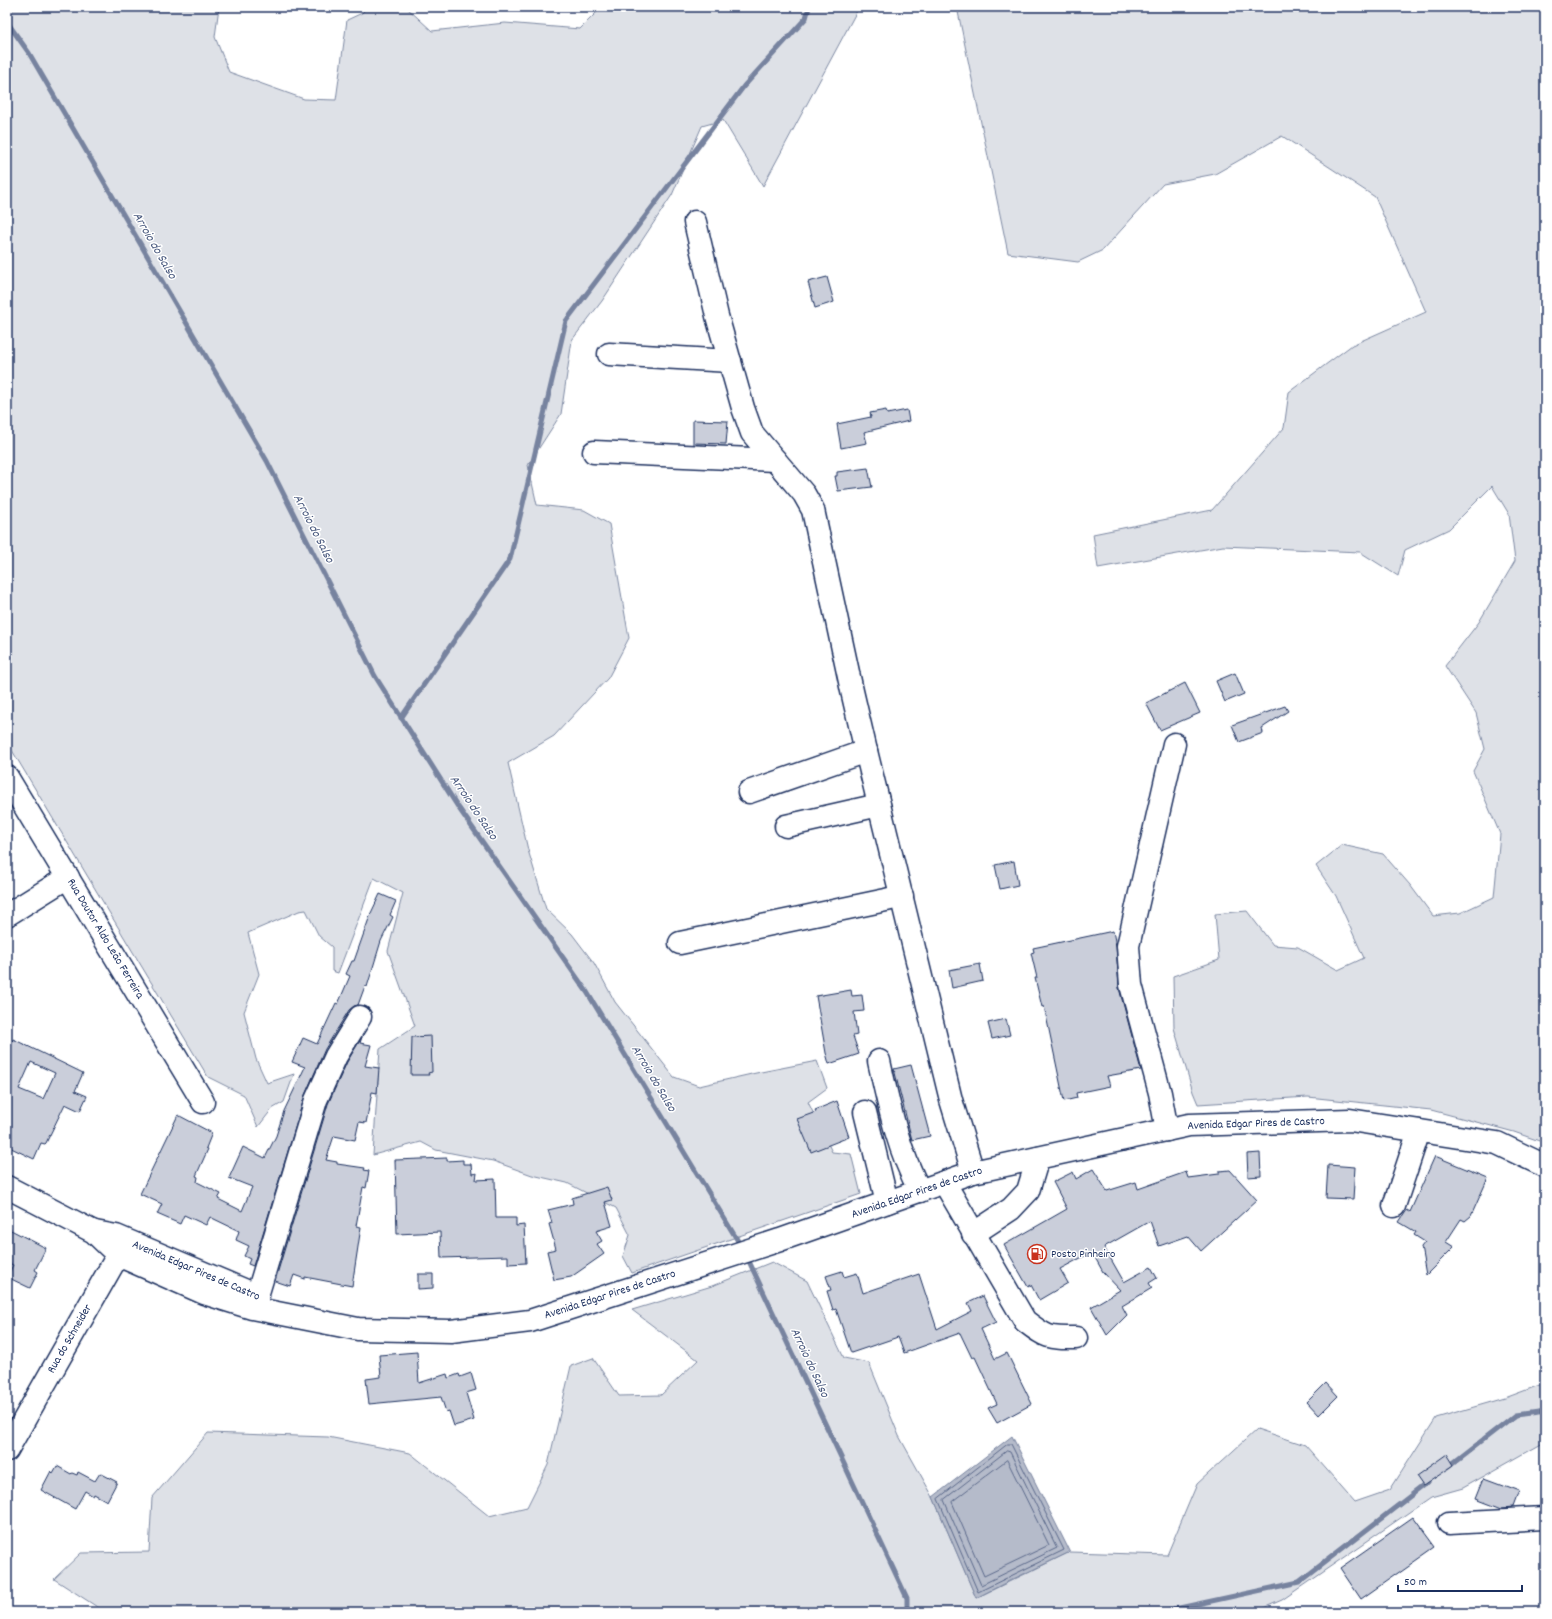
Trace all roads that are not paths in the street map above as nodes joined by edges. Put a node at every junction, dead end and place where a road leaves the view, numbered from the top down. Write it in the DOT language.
graph roads {
  1 [pos="695,222"];
  2 [pos="609,354"];
  3 [pos="730,361"];
  4 [pos="594,452"];
  5 [pos="776,460"];
  6 [pos="1174,744"];
  7 [pos="866,751"];
  8 [pos="7,777"];
  9 [pos="749,792"];
  10 [pos="879,805"];
  11 [pos="786,826"];
  12 [pos="68,877"];
  13 [pos="902,896"];
  14 [pos="7,915"];
  15 [pos="680,943"];
  16 [pos="360,1017"];
  17 [pos="879,1061"];
  18 [pos="203,1102"];
  19 [pos="865,1112"];
  20 [pos="1167,1130"];
  21 [pos="1419,1131"];
  22 [pos="1038,1158"];
  23 [pos="1545,1166"];
  24 [pos="973,1172"];
  25 [pos="944,1182"];
  26 [pos="7,1187"];
  27 [pos="920,1191"];
  28 [pos="887,1202"];
  29 [pos="1394,1206"];
  30 [pos="94,1232"];
  31 [pos="973,1234"];
  32 [pos="150,1250"];
  33 [pos="118,1255"];
  34 [pos="257,1296"];
  35 [pos="296,1317"];
  36 [pos="1076,1338"];
  37 [pos="7,1450"];
  38 [pos="1545,1518"];
  39 [pos="1449,1523"];
  1 -- 3 [label="street"];
  2 -- 3 [label="street"];
  3 -- 5 [label="street"];
  4 -- 5 [label="street"];
  5 -- 7 [label="street"];
  6 -- 20 [label="street"];
  7 -- 9 [label="street"];
  7 -- 10 [label="street"];
  8 -- 12 [label="street, Rua Doutor Aldo Leão Ferreira"];
  10 -- 11 [label="street"];
  10 -- 13 [label="street"];
  12 -- 14 [label="street"];
  12 -- 18 [label="street, Rua Doutor Aldo Leão Ferreira"];
  13 -- 15 [label="street"];
  13 -- 24 [label="street"];
  16 -- 34 [label="street"];
  17 -- 27 [label="street"];
  19 -- 28 [label="street"];
  20 -- 21 [label="street, Avenida Edgar Pires de Castro"];
  20 -- 22 [label="street, Avenida Edgar Pires de Castro"];
  21 -- 23 [label="street, Avenida Edgar Pires de Castro"];
  21 -- 29 [label="street"];
  22 -- 24 [label="street, Avenida Edgar Pires de Castro"];
  22 -- 31 [label="street"];
  24 -- 25 [label="street, Avenida Edgar Pires de Castro"];
  25 -- 27 [label="street, Avenida Edgar Pires de Castro"];
  25 -- 31 [label="street"];
  26 -- 30 [label="street, Avenida Edgar Pires de Castro"];
  27 -- 28 [label="street, Avenida Edgar Pires de Castro"];
  28 -- 35 [label="street, Avenida Edgar Pires de Castro"];
  30 -- 32 [label="street, Avenida Edgar Pires de Castro"];
  30 -- 33 [label="street, Avenida Edgar Pires de Castro"];
  31 -- 36 [label="street"];
  32 -- 33 [label="street"];
  32 -- 34 [label="street, Avenida Edgar Pires de Castro"];
  33 -- 35 [label="street, Avenida Edgar Pires de Castro"];
  33 -- 37 [label="street, Rua do Schneider"];
  34 -- 35 [label="street, Avenida Edgar Pires de Castro"];
  38 -- 39 [label="street"];
}
